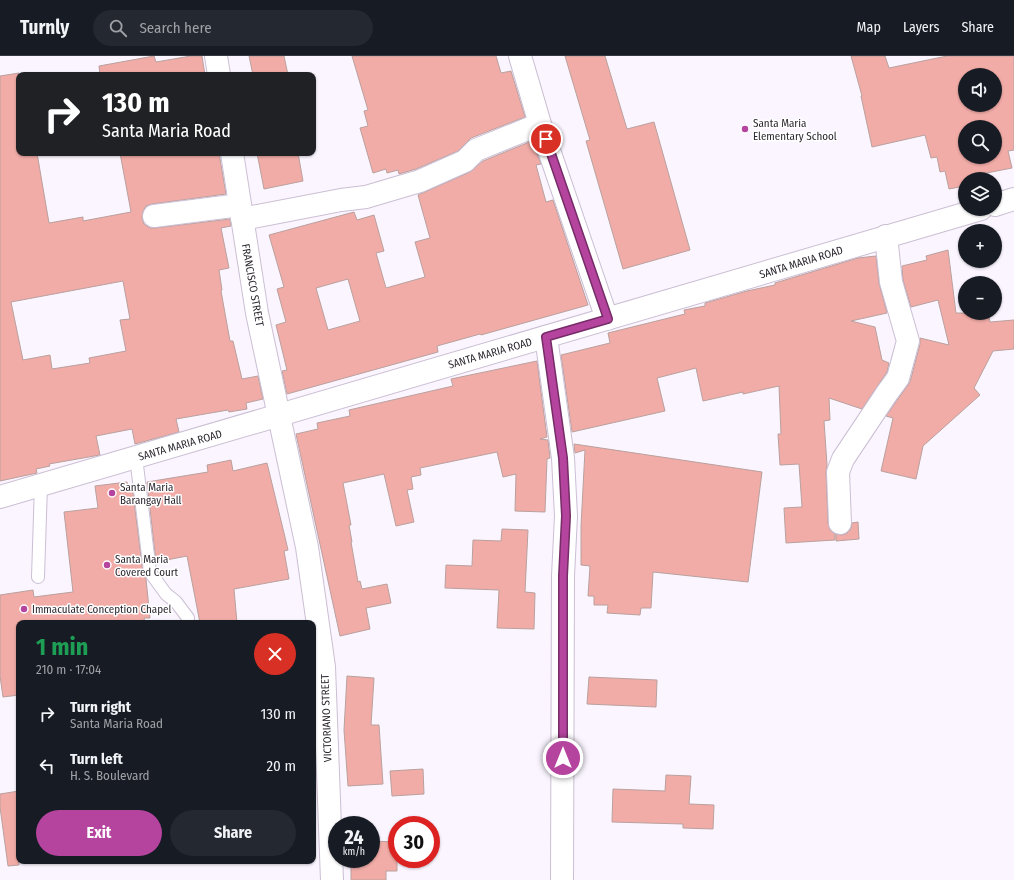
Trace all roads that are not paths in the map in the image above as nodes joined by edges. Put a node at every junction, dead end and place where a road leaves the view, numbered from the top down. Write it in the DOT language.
graph roads {
  1 [pos="216,56"];
  2 [pos="520,56"];
  3 [pos="219,72"];
  4 [pos="540,124"];
  5 [pos="232,156"];
  6 [pos="1014,199"];
  7 [pos="1002,203"];
  8 [pos="241,212"];
  9 [pos="154,216"];
  10 [pos="958,216"];
  11 [pos="886,236"];
  12 [pos="608,319"];
  13 [pos="546,337"];
  14 [pos="278,416"];
  15 [pos="136,457"];
  16 [pos="41,485"];
  17 [pos="1,493"];
  18 [pos="840,523"];
  19 [pos="38,577"];
  20 [pos="188,618"];
  21 [pos="332,880"];
  22 [pos="562,880"];
  1 -- 3 [label="street"];
  2 -- 4 [label="street"];
  4 -- 8 [label="street"];
  4 -- 12 [label="street"];
  5 -- 8 [label="street, FRANCISCO STREET"];
  6 -- 7 [label="street"];
  8 -- 9 [label="street"];
  8 -- 14 [label="street, FRANCISCO STREET"];
  10 -- 11 [label="street, SANTA MARIA ROAD"];
  11 -- 12 [label="street, SANTA MARIA ROAD"];
  11 -- 18 [label="street"];
  12 -- 13 [label="street, SANTA MARIA ROAD"];
  13 -- 14 [label="street, SANTA MARIA ROAD"];
  13 -- 22 [label="street"];
  14 -- 15 [label="street, SANTA MARIA ROAD"];
  14 -- 21 [label="street, VICTORIANO STREET"];
  15 -- 16 [label="street, SANTA MARIA ROAD"];
  15 -- 20 [label="lane"];
  16 -- 17 [label="street, SANTA MARIA ROAD"];
  16 -- 19 [label="lane"];
}
